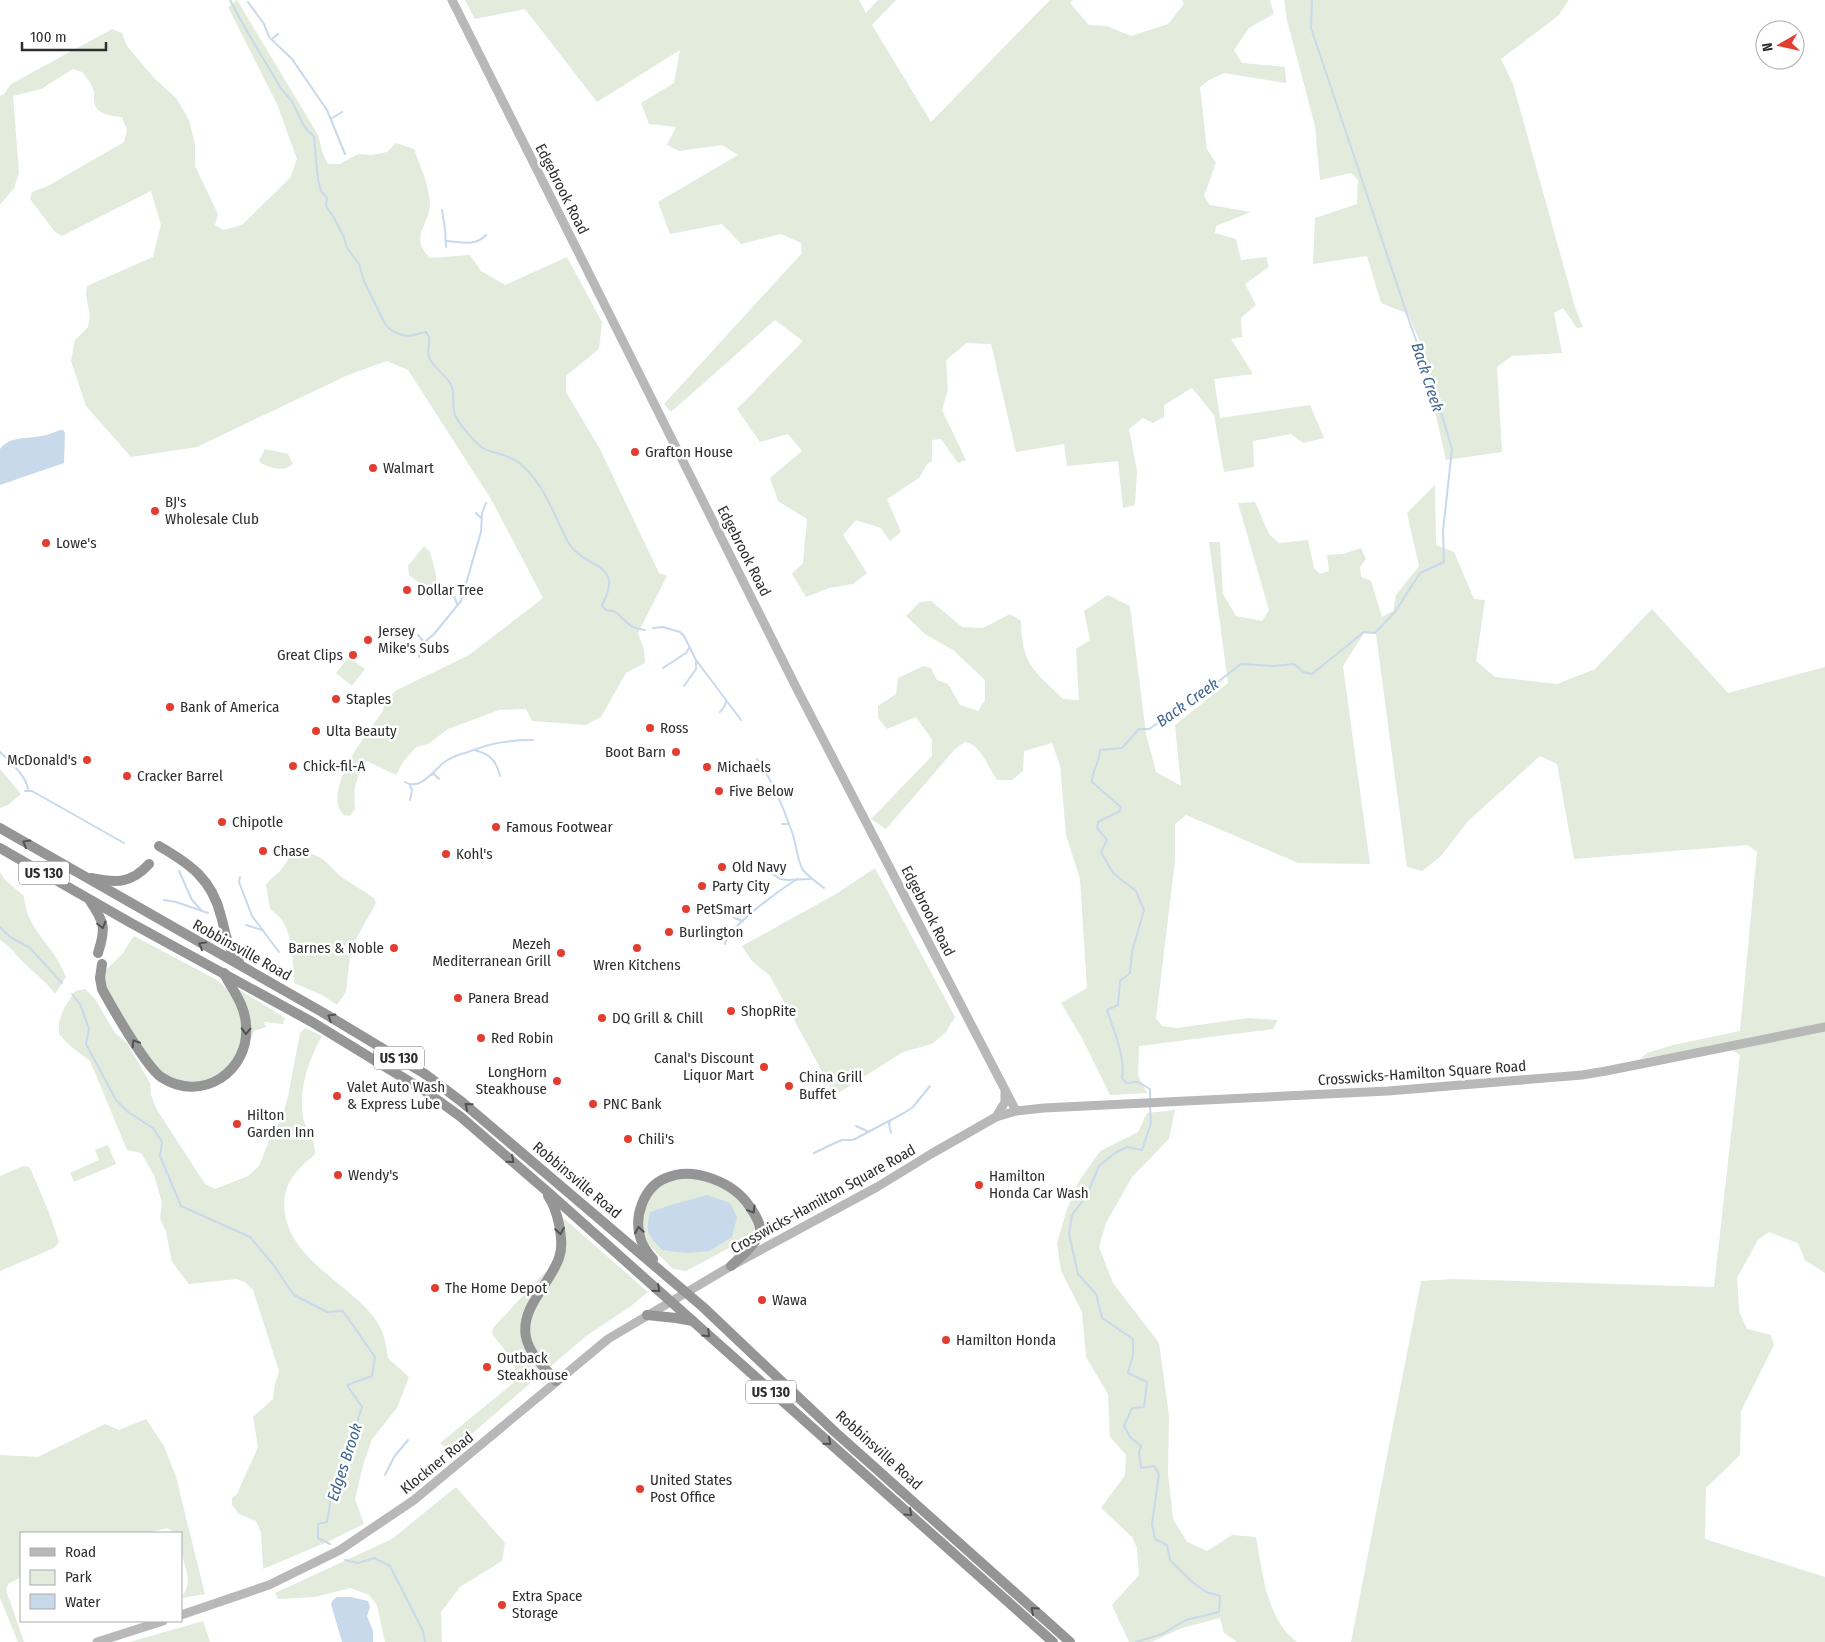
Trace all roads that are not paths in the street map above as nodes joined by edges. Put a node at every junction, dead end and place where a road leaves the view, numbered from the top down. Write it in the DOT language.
graph roads {
  1 [pos="452,0"];
  2 [pos="0,828"];
  3 [pos="159,846"];
  4 [pos="0,848"];
  5 [pos="149,864"];
  6 [pos="82,876"];
  7 [pos="88,898"];
  8 [pos="98,953"];
  9 [pos="102,964"];
  10 [pos="245,969"];
  11 [pos="224,973"];
  12 [pos="1825,1027"];
  13 [pos="1002,1085"];
  14 [pos="1008,1096"];
  15 [pos="1030,1110"];
  16 [pos="1016,1111"];
  17 [pos="996,1118"];
  18 [pos="542,1187"];
  19 [pos="731,1266"];
  20 [pos="662,1272"];
  21 [pos="686,1293"];
  22 [pos="671,1301"];
  23 [pos="647,1315"];
  24 [pos="693,1322"];
  25 [pos="556,1381"];
  26 [pos="873,1481"];
  27 [pos="914,1502"];
  28 [pos="182,1615"];
  29 [pos="160,1622"];
  30 [pos="97,1642"];
  31 [pos="1053,1642"];
  32 [pos="1070,1642"];
  1 -- 13 [label="main road, Edgebrook Road"];
  6 -- 2 [label="highway, Robbinsville Road / US 130, one-way"];
  3 -- 10 [label="highway"];
  4 -- 7 [label="highway, Robbinsville Road / US 130"];
  5 -- 6 [label="highway"];
  10 -- 6 [label="highway, Robbinsville Road / US 130, one-way"];
  7 -- 8 [label="highway, one-way"];
  7 -- 11 [label="highway, Robbinsville Road / US 130"];
  11 -- 9 [label="highway, one-way"];
  20 -- 10 [label="highway, Robbinsville Road / US 130, one-way"];
  11 -- 18 [label="highway, Robbinsville Road / US 130, one-way"];
  12 -- 15 [label="main road, Crosswicks-Hamilton Square Road"];
  13 -- 14 [label="main road, Edgebrook Road"];
  13 -- 17 [label="main road"];
  14 -- 15 [label="main road"];
  14 -- 16 [label="main road, Edgebrook Road"];
  15 -- 16 [label="main road, Crosswicks-Hamilton Square Road"];
  16 -- 17 [label="main road, Crosswicks-Hamilton Square Road"];
  17 -- 19 [label="main road, Crosswicks-Hamilton Square Road"];
  18 -- 22 [label="highway, Robbinsville Road / US 130, one-way"];
  18 -- 25 [label="highway, one-way"];
  20 -- 19 [label="highway, one-way"];
  19 -- 21 [label="main road, Crosswicks-Hamilton Square Road"];
  20 -- 21 [label="highway, Robbinsville Road / US 130"];
  21 -- 22 [label="main road, Klockner Road"];
  21 -- 27 [label="highway, Robbinsville Road / US 130"];
  22 -- 23 [label="main road, Klockner Road"];
  22 -- 24 [label="highway, Robbinsville Road / US 130"];
  23 -- 24 [label="highway"];
  23 -- 25 [label="main road, Klockner Road"];
  24 -- 26 [label="highway, Robbinsville Road / US 130, one-way"];
  25 -- 28 [label="main road, Klockner Road"];
  26 -- 27 [label="highway"];
  26 -- 31 [label="highway, Robbinsville Road / US 130, one-way"];
  32 -- 27 [label="highway, Robbinsville Road / US 130, one-way"];
  29 -- 30 [label="main road"];
}
